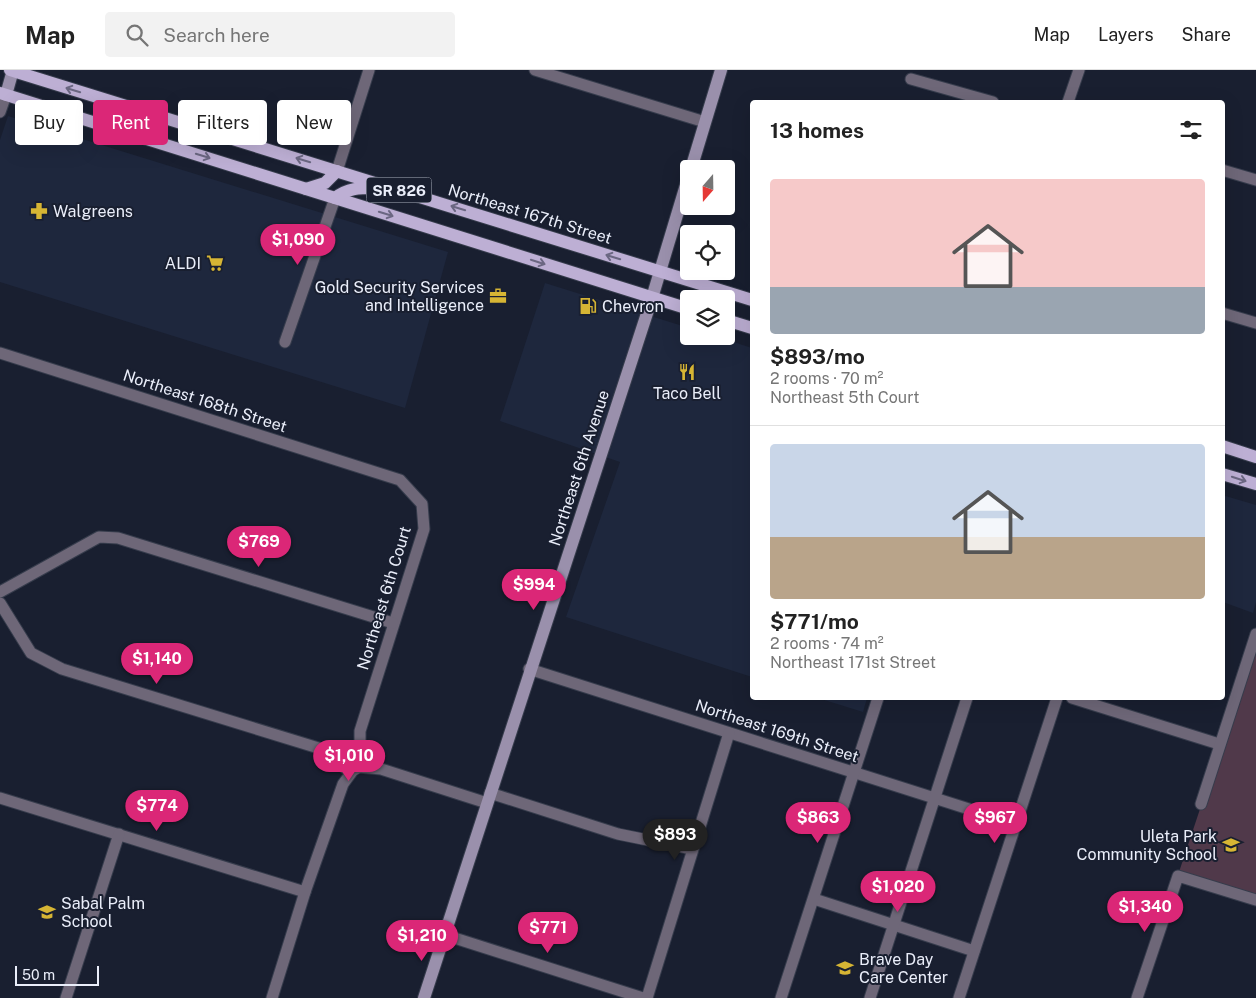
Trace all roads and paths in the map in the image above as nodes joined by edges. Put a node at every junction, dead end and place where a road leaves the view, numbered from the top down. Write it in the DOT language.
graph roads {
  1 [pos="12,70"];
  2 [pos="369,70"];
  3 [pos="535,70"];
  4 [pos="721,70"];
  5 [pos="1079,70"];
  6 [pos="912,79"];
  7 [pos="3,94"];
  8 [pos="986,100"];
  9 [pos="1069,100"];
  10 [pos="0,112"];
  11 [pos="705,122"];
  12 [pos="694,160"];
  13 [pos="337,170"];
  14 [pos="1225,171"];
  15 [pos="1256,180"];
  16 [pos="392,188"];
  17 [pos="306,189"];
  18 [pos="335,198"];
  19 [pos="680,205"];
  20 [pos="660,272"];
  21 [pos="652,298"];
  22 [pos="750,299"];
  23 [pos="680,306"];
  24 [pos="1225,314"];
  25 [pos="735,323"];
  26 [pos="1256,323"];
  27 [pos="750,327"];
  28 [pos="285,342"];
  29 [pos="0,354"];
  30 [pos="1225,447"];
  31 [pos="1256,457"];
  32 [pos="1225,475"];
  33 [pos="400,480"];
  34 [pos="1256,484"];
  35 [pos="0,592"];
  36 [pos="0,603"];
  37 [pos="394,623"];
  38 [pos="1256,634"];
  39 [pos="529,669"];
  40 [pos="877,700"];
  41 [pos="966,700"];
  42 [pos="1056,700"];
  43 [pos="1078,700"];
  44 [pos="360,731"];
  45 [pos="730,733"];
  46 [pos="1220,744"];
  47 [pos="343,756"];
  48 [pos="358,761"];
  49 [pos="855,773"];
  50 [pos="343,784"];
  51 [pos="0,798"];
  52 [pos="488,798"];
  53 [pos="933,799"];
  54 [pos="1201,804"];
  55 [pos="1016,824"];
  56 [pos="119,834"];
  57 [pos="692,849"];
  58 [pos="305,892"];
  59 [pos="814,900"];
  60 [pos="1256,900"];
  61 [pos="894,925"];
  62 [pos="445,934"];
  63 [pos="974,951"];
  64 [pos="68,998"];
  65 [pos="272,998"];
  66 [pos="424,998"];
  67 [pos="645,998"];
  68 [pos="781,998"];
  69 [pos="870,998"];
  70 [pos="959,998"];
  71 [pos="1137,998"];
  1 -- 7 [label="main road"];
  13 -- 1 [label="main road, Northeast 167th Street / SR 826, one-way"];
  2 -- 13 [label="street"];
  3 -- 11 [label="street"];
  4 -- 11 [label="main road"];
  5 -- 9 [label="street"];
  6 -- 8 [label="street"];
  7 -- 10 [label="street"];
  7 -- 17 [label="main road, SR 826, one-way"];
  11 -- 12 [label="main road"];
  13 -- 16 [label="main road, Northeast 167th Street / SR 826"];
  13 -- 17 [label="main road"];
  14 -- 15 [label="street"];
  16 -- 18 [label="main road"];
  20 -- 16 [label="main road, Northeast 167th Street / SR 826, one-way"];
  17 -- 18 [label="main road, SR 826"];
  18 -- 21 [label="main road, SR 826, one-way"];
  18 -- 28 [label="street"];
  19 -- 20 [label="main road, Northeast 6th Avenue"];
  20 -- 21 [label="main road, Northeast 6th Avenue"];
  20 -- 22 [label="main road, Northeast 167th Street / SR 826"];
  21 -- 23 [label="main road, SR 826"];
  21 -- 39 [label="main road, Northeast 6th Avenue"];
  24 -- 26 [label="street"];
  25 -- 27 [label="main road"];
  29 -- 33 [label="street, Northeast 168th Street"];
  30 -- 31 [label="main road"];
  32 -- 34 [label="main road, one-way"];
  33 -- 37 [label="street, Northeast 6th Court"];
  35 -- 37 [label="street"];
  36 -- 47 [label="street"];
  37 -- 44 [label="street, Northeast 6th Court"];
  38 -- 46 [label="street"];
  39 -- 45 [label="street, Northeast 169th Street"];
  39 -- 52 [label="main road, Northeast 6th Avenue"];
  40 -- 49 [label="street"];
  41 -- 53 [label="street"];
  42 -- 55 [label="street"];
  43 -- 46 [label="street"];
  44 -- 47 [label="street, Northeast 6th Court"];
  44 -- 48 [label="street, Northeast 6th Court"];
  45 -- 49 [label="street, Northeast 169th Street"];
  45 -- 57 [label="street"];
  46 -- 54 [label="street"];
  47 -- 48 [label="street"];
  47 -- 48 [label="street"];
  47 -- 50 [label="street"];
  48 -- 50 [label="street"];
  48 -- 52 [label="street"];
  49 -- 53 [label="street, Northeast 169th Street"];
  49 -- 59 [label="street"];
  50 -- 58 [label="street"];
  51 -- 56 [label="street"];
  52 -- 57 [label="street"];
  52 -- 62 [label="main road, Northeast 6th Avenue"];
  53 -- 55 [label="street, Northeast 169th Street"];
  53 -- 61 [label="street"];
  55 -- 63 [label="street"];
  56 -- 58 [label="street"];
  56 -- 64 [label="street"];
  57 -- 67 [label="street"];
  58 -- 65 [label="street"];
  59 -- 61 [label="street"];
  59 -- 68 [label="street"];
  60 -- 71 [label="street"];
  61 -- 63 [label="street"];
  61 -- 69 [label="street"];
  62 -- 66 [label="main road, Northeast 6th Avenue"];
  62 -- 67 [label="street"];
  63 -- 70 [label="street"];
}
